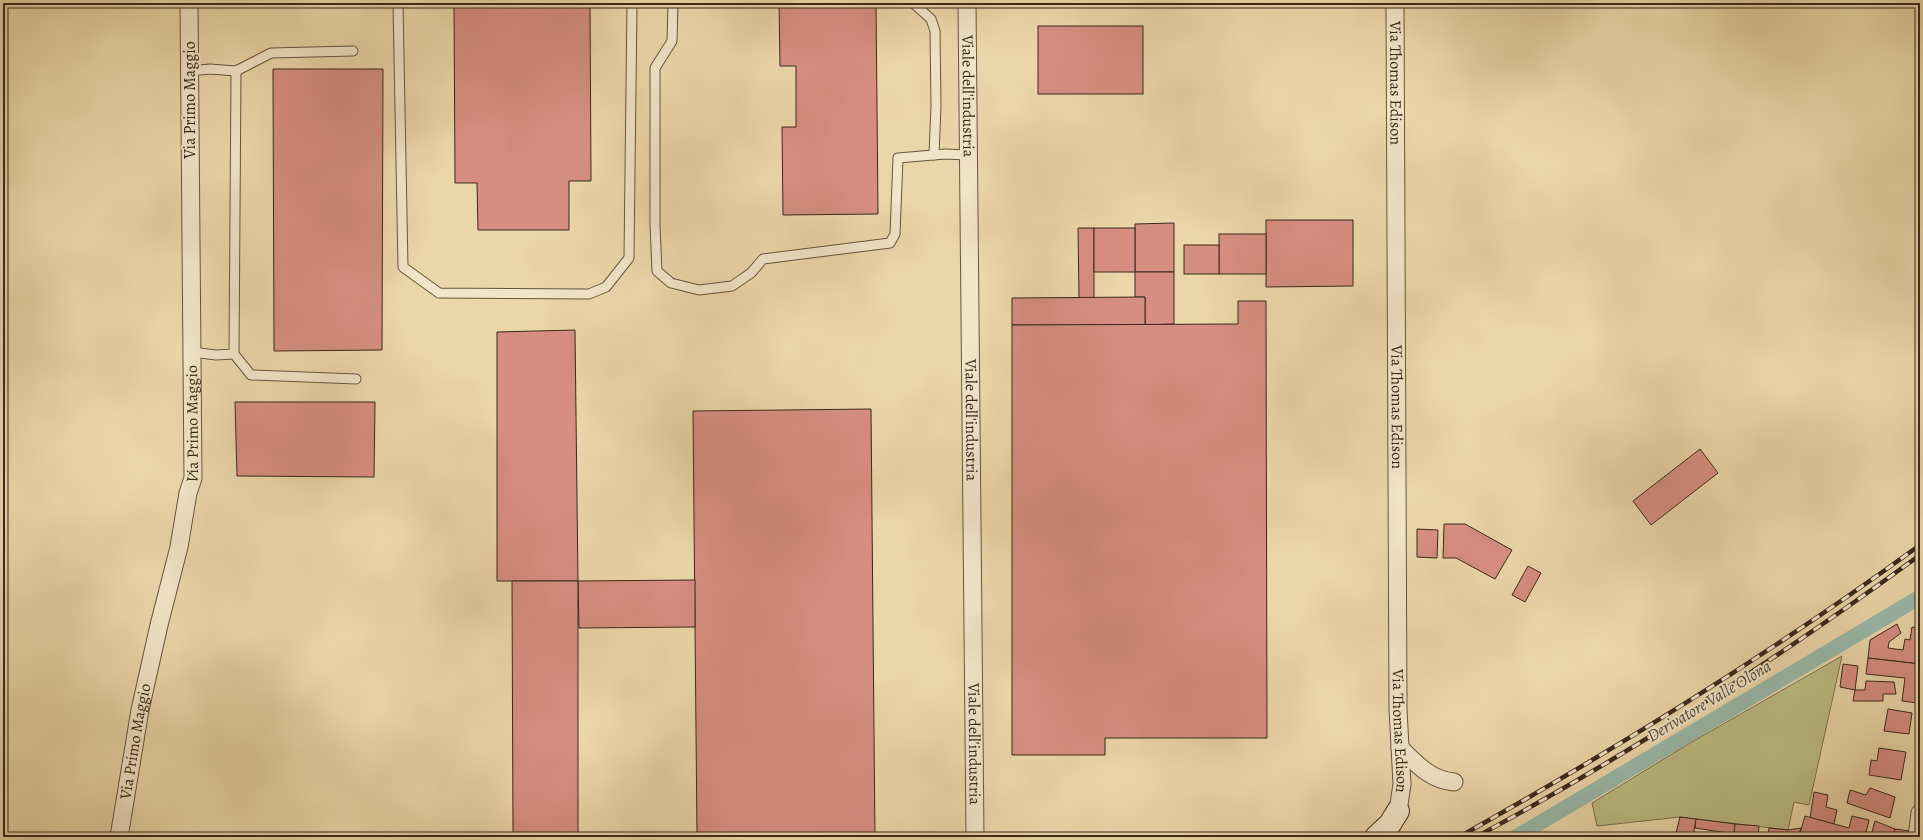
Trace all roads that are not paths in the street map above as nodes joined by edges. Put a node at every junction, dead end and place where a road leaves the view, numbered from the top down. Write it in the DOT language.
graph roads {
  1 [pos="189,3"];
  2 [pos="398,3"];
  3 [pos="632,3"];
  4 [pos="673,3"];
  5 [pos="913,3"];
  6 [pos="967,3"];
  7 [pos="1395,3"];
  8 [pos="353,51"];
  9 [pos="190,71"];
  10 [pos="236,71"];
  11 [pos="934,155"];
  12 [pos="968,155"];
  13 [pos="192,352"];
  14 [pos="234,354"];
  15 [pos="356,379"];
  16 [pos="1400,748"];
  17 [pos="1454,782"];
  18 [pos="1398,810"];
  19 [pos="1920,813"];
  20 [pos="119,837"];
  21 [pos="975,837"];
  22 [pos="1376,837"];
  23 [pos="1917,837"];
  1 -- 9 [label="street, Via Primo Maggio"];
  2 -- 3 [label="lane"];
  4 -- 11 [label="lane"];
  5 -- 11 [label="lane"];
  6 -- 12 [label="street, Viale dell'industria"];
  7 -- 16 [label="street, Via Thomas Edison"];
  8 -- 10 [label="lane"];
  9 -- 10 [label="lane"];
  9 -- 13 [label="street, Via Primo Maggio"];
  10 -- 14 [label="lane"];
  11 -- 12 [label="lane"];
  12 -- 21 [label="street, Viale dell'industria"];
  13 -- 14 [label="lane"];
  13 -- 20 [label="street, Via Primo Maggio"];
  14 -- 15 [label="lane"];
  16 -- 17 [label="street"];
  16 -- 18 [label="street, Via Thomas Edison"];
  18 -- 22 [label="street"];
  19 -- 23 [label="street"];
}
